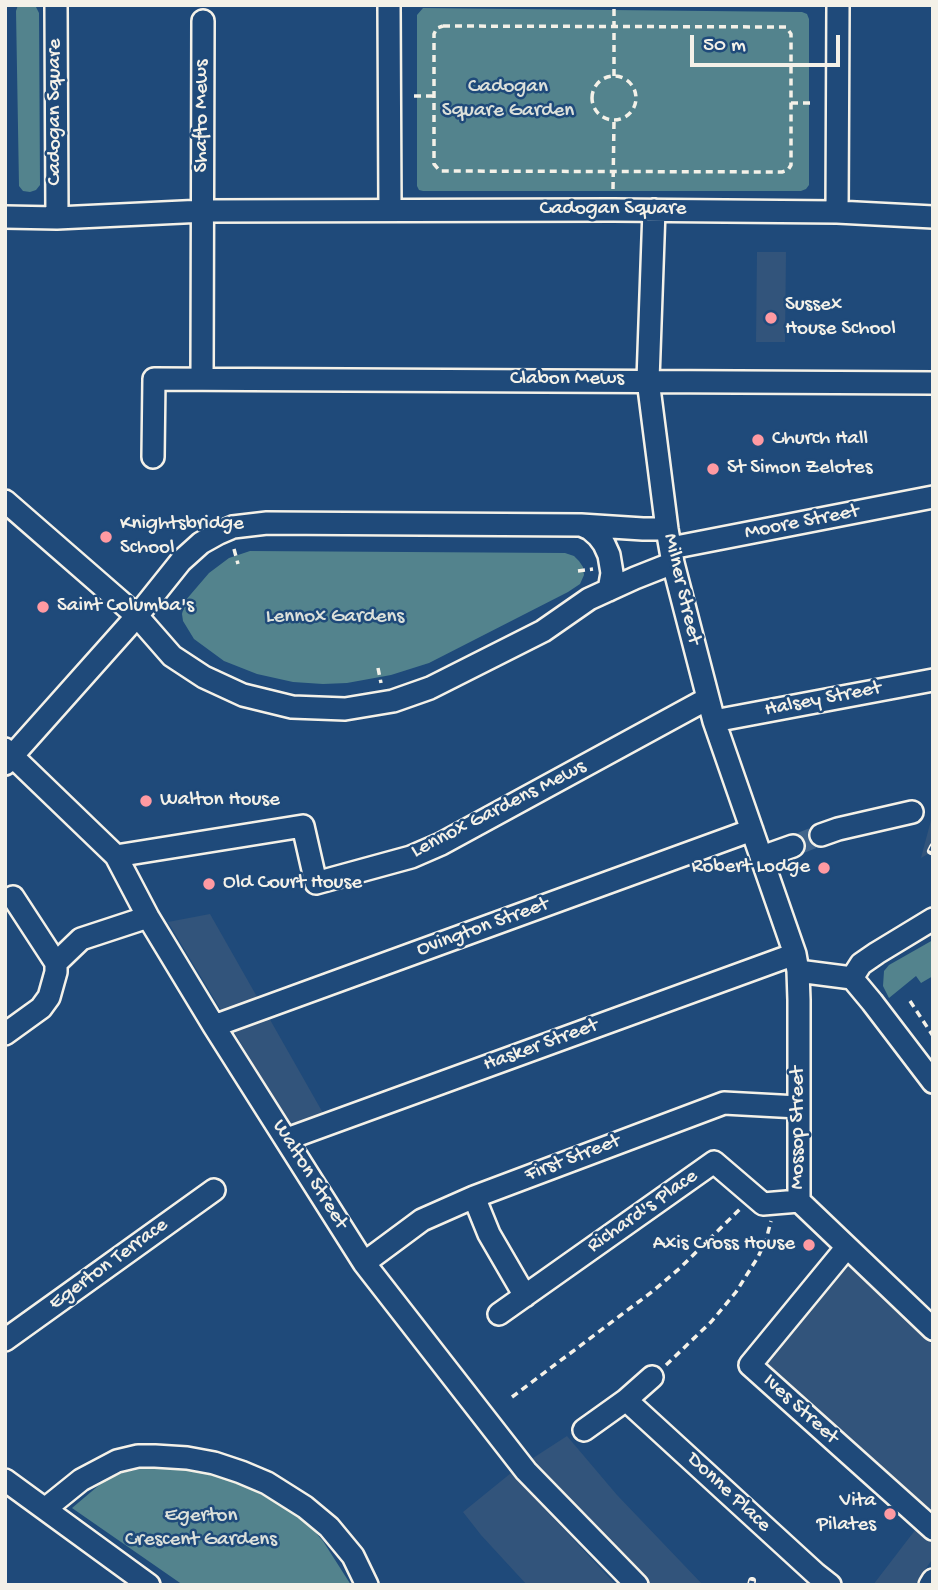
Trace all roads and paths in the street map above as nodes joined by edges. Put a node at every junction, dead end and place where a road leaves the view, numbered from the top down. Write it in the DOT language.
graph roads {
  1 [pos="56,5"];
  2 [pos="389,5"];
  3 [pos="614,5"];
  4 [pos="838,5"];
  5 [pos="203,21"];
  6 [pos="614,26"];
  7 [pos="614,76"];
  8 [pos="414,96"];
  9 [pos="435,96"];
  10 [pos="791,103"];
  11 [pos="814,103"];
  12 [pos="614,121"];
  13 [pos="613,172"];
  14 [pos="613,191"];
  15 [pos="654,210"];
  16 [pos="204,211"];
  17 [pos="390,211"];
  18 [pos="837,212"];
  19 [pos="933,217"];
  20 [pos="5,218"];
  21 [pos="57,218"];
  22 [pos="202,379"];
  23 [pos="648,380"];
  24 [pos="933,383"];
  25 [pos="153,457"];
  26 [pos="933,497"];
  27 [pos="5,501"];
  28 [pos="581,525"];
  29 [pos="670,547"];
  30 [pos="234,556"];
  31 [pos="238,564"];
  32 [pos="584,570"];
  33 [pos="578,571"];
  34 [pos="609,590"];
  35 [pos="137,616"];
  36 [pos="378,668"];
  37 [pos="380,677"];
  38 [pos="933,680"];
  39 [pos="707,699"];
  40 [pos="714,721"];
  41 [pos="8,756"];
  42 [pos="912,812"];
  43 [pos="752,830"];
  44 [pos="821,835"];
  45 [pos="793,846"];
  46 [pos="116,856"];
  47 [pos="762,857"];
  48 [pos="13,897"];
  49 [pos="148,917"];
  50 [pos="933,919"];
  51 [pos="797,962"];
  52 [pos="56,963"];
  53 [pos="852,978"];
  54 [pos="910,1001"];
  55 [pos="214,1026"];
  56 [pos="5,1034"];
  57 [pos="933,1036"];
  58 [pos="933,1082"];
  59 [pos="798,1107"];
  60 [pos="287,1139"];
  61 [pos="214,1190"];
  62 [pos="474,1197"];
  63 [pos="758,1200"];
  64 [pos="799,1201"];
  65 [pos="847,1247"];
  66 [pos="364,1263"];
  67 [pos="525,1296"];
  68 [pos="499,1314"];
  69 [pos="933,1329"];
  70 [pos="5,1340"];
  71 [pos="652,1377"];
  72 [pos="512,1397"];
  73 [pos="626,1400"];
  74 [pos="584,1430"];
  75 [pos="5,1480"];
  76 [pos="45,1509"];
  77 [pos="933,1529"];
  78 [pos="933,1580"];
  79 [pos="149,1585"];
  80 [pos="367,1585"];
  81 [pos="637,1585"];
  82 [pos="830,1585"];
  83 [pos="930,1585"];
  1 -- 21 [label="street, Cadogan Square"];
  2 -- 17 [label="street"];
  3 -- 6 [label="path"];
  4 -- 18 [label="street"];
  5 -- 16 [label="street, Shafto Mews"];
  6 -- 7 [label="path"];
  6 -- 9 [label="path"];
  6 -- 10 [label="path"];
  7 -- 12 [label="path"];
  7 -- 12 [label="path"];
  8 -- 9 [label="path"];
  9 -- 13 [label="path"];
  10 -- 11 [label="path"];
  10 -- 13 [label="path"];
  12 -- 13 [label="path"];
  13 -- 14 [label="path"];
  15 -- 17 [label="street, Cadogan Square"];
  15 -- 18 [label="street, Cadogan Square"];
  15 -- 23 [label="street, Milner Street"];
  16 -- 17 [label="street, Cadogan Square"];
  16 -- 21 [label="street, Cadogan Square"];
  16 -- 22 [label="street"];
  18 -- 19 [label="street, Cadogan Square"];
  20 -- 21 [label="street, Cadogan Square"];
  22 -- 23 [label="street, Clabon Mews"];
  22 -- 25 [label="street, Clabon Mews"];
  23 -- 24 [label="street, Clabon Mews"];
  23 -- 29 [label="street, Milner Street"];
  26 -- 29 [label="street, Moore Street"];
  27 -- 35 [label="street"];
  28 -- 29 [label="street"];
  28 -- 34 [label="street"];
  28 -- 35 [label="street"];
  29 -- 34 [label="street"];
  29 -- 39 [label="street, Milner Street"];
  30 -- 31 [label="path"];
  32 -- 33 [label="path"];
  34 -- 35 [label="street"];
  35 -- 41 [label="street"];
  36 -- 37 [label="path"];
  38 -- 40 [label="street, Halsey Street"];
  39 -- 40 [label="street, Milner Street"];
  39 -- 46 [label="street, Lennox Gardens Mews"];
  40 -- 43 [label="street, Milner Street"];
  41 -- 46 [label="street, Walton Street"];
  42 -- 44 [label="street"];
  43 -- 47 [label="street, Milner Street"];
  43 -- 55 [label="street, Ovington Street"];
  45 -- 47 [label="street"];
  46 -- 49 [label="street, Walton Street"];
  47 -- 51 [label="street, Milner Street"];
  48 -- 52 [label="street"];
  49 -- 52 [label="street"];
  49 -- 55 [label="street, Walton Street"];
  50 -- 53 [label="street"];
  51 -- 53 [label="street"];
  51 -- 59 [label="street, Mossop Street"];
  51 -- 60 [label="street, Hasker Street"];
  52 -- 56 [label="street"];
  53 -- 58 [label="street"];
  54 -- 57 [label="path"];
  55 -- 60 [label="street, Walton Street"];
  59 -- 62 [label="street, First Street"];
  59 -- 64 [label="street, Mossop Street"];
  60 -- 66 [label="street, Walton Street"];
  61 -- 70 [label="street, Egerton Terrace"];
  62 -- 66 [label="street, First Street"];
  62 -- 67 [label="street"];
  63 -- 64 [label="street"];
  63 -- 67 [label="street, Richard's Place"];
  63 -- 71 [label="path"];
  63 -- 72 [label="path"];
  64 -- 65 [label="street, Mossop Street"];
  65 -- 69 [label="street, Mossop Street"];
  65 -- 77 [label="street, Ives Street"];
  66 -- 81 [label="street, Walton Street"];
  67 -- 68 [label="street, Richard's Place"];
  71 -- 73 [label="street"];
  73 -- 74 [label="street"];
  73 -- 82 [label="street, Donne Place"];
  75 -- 76 [label="street"];
  76 -- 79 [label="street"];
  76 -- 80 [label="street"];
  78 -- 83 [label="street"];
}
